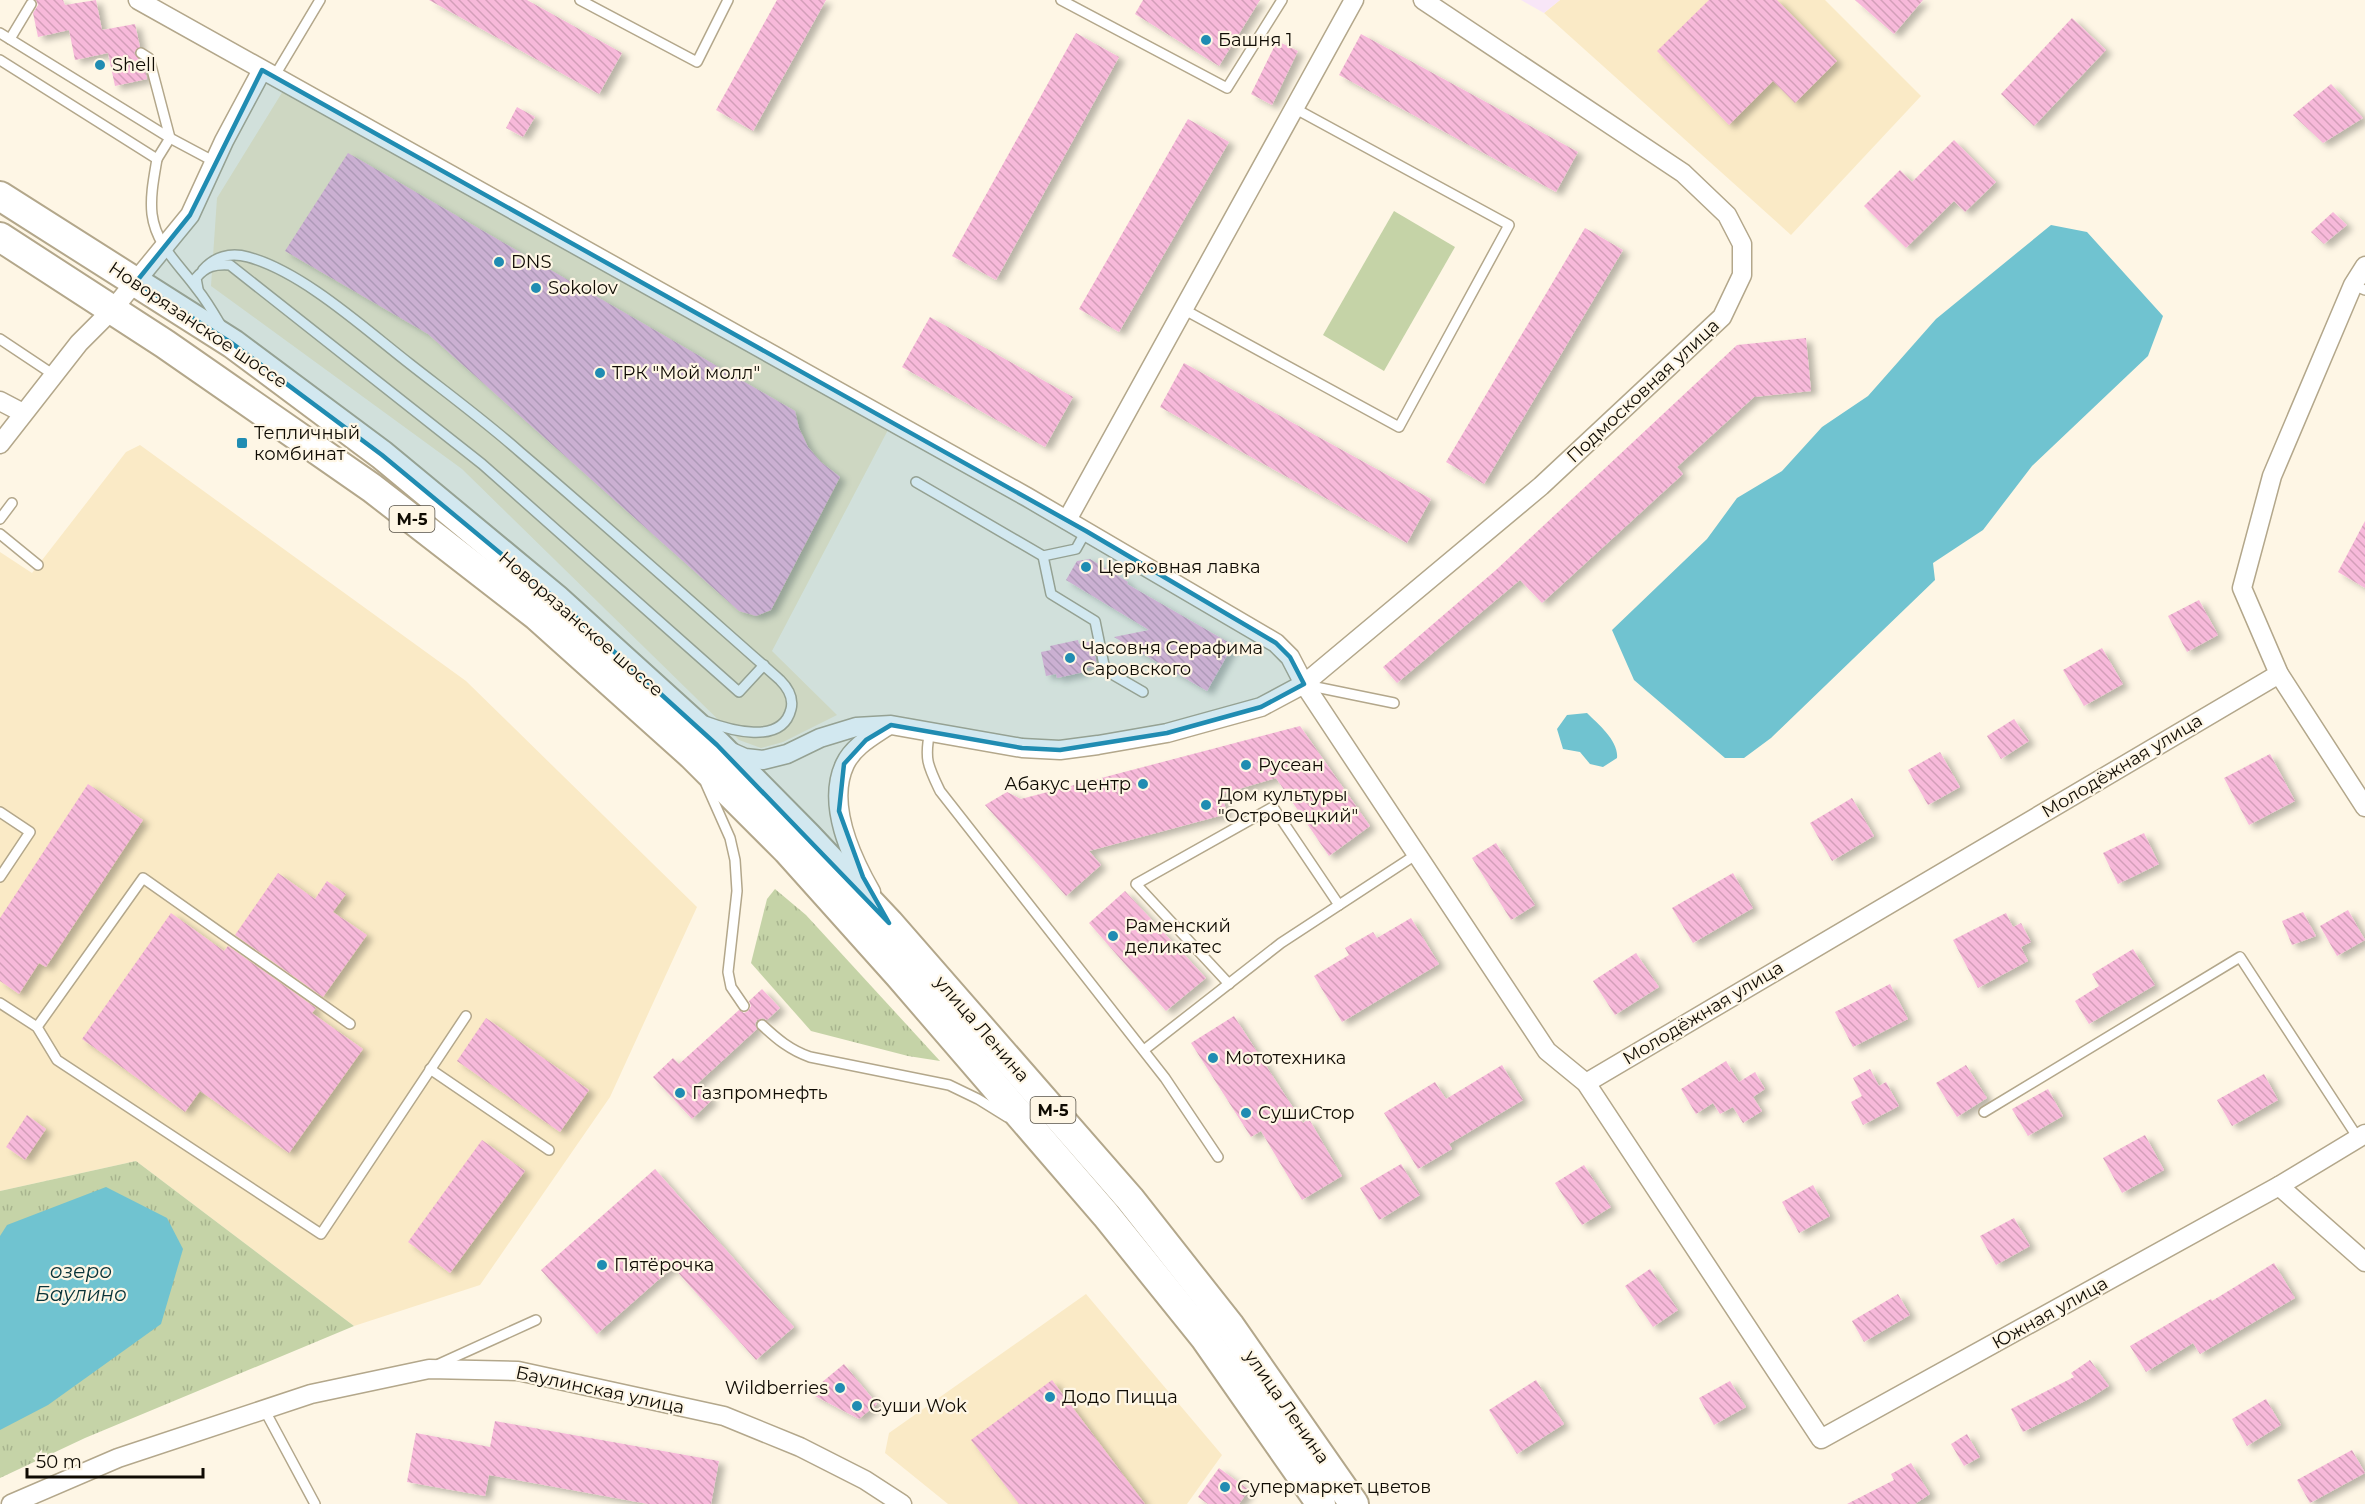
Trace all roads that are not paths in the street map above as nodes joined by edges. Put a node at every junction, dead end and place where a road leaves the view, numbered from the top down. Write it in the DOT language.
graph roads {
  1 [pos="138,0"];
  2 [pos="320,0"];
  3 [pos="580,0"];
  4 [pos="728,0"];
  5 [pos="1061,0"];
  6 [pos="1282,0"];
  7 [pos="1354,0"];
  8 [pos="1423,0"];
  9 [pos="31,4"];
  10 [pos="0,33"];
  11 [pos="10,39"];
  12 [pos="141,53"];
  13 [pos="0,60"];
  14 [pos="268,73"];
  15 [pos="1294,108"];
  16 [pos="171,138"];
  17 [pos="157,159"];
  18 [pos="215,162"];
  19 [pos="0,196"];
  20 [pos="0,237"];
  21 [pos="164,248"];
  22 [pos="2365,266"];
  23 [pos="202,270"];
  24 [pos="136,282"];
  25 [pos="2359,288"];
  26 [pos="198,289"];
  27 [pos="113,309"];
  28 [pos="1183,309"];
  29 [pos="0,339"];
  30 [pos="233,344"];
  31 [pos="54,375"];
  32 [pos="0,401"];
  33 [pos="23,414"];
  34 [pos="0,444"];
  35 [pos="916,482"];
  36 [pos="12,503"];
  37 [pos="0,519"];
  38 [pos="1067,520"];
  39 [pos="1086,531"];
  40 [pos="0,534"];
  41 [pos="1043,556"];
  42 [pos="38,565"];
  43 [pos="764,665"];
  44 [pos="2279,674"];
  45 [pos="1304,684"];
  46 [pos="1143,692"];
  47 [pos="666,699"];
  48 [pos="1394,703"];
  49 [pos="891,725"];
  50 [pos="930,731"];
  51 [pos="705,750"];
  52 [pos="2365,807"];
  53 [pos="0,812"];
  54 [pos="1417,855"];
  55 [pos="0,877"];
  56 [pos="1339,905"];
  57 [pos="889,923"];
  58 [pos="1228,984"];
  59 [pos="0,1003"];
  60 [pos="744,1005"];
  61 [pos="466,1016"];
  62 [pos="350,1024"];
  63 [pos="762,1025"];
  64 [pos="37,1028"];
  65 [pos="1144,1050"];
  66 [pos="430,1069"];
  67 [pos="1586,1083"];
  68 [pos="1984,1112"];
  69 [pos="1039,1136"];
  70 [pos="2362,1136"];
  71 [pos="549,1150"];
  72 [pos="1218,1157"];
  73 [pos="2279,1186"];
  74 [pos="2365,1262"];
  75 [pos="536,1320"];
  76 [pos="429,1369"];
  77 [pos="264,1409"];
  78 [pos="1311,1499"];
  79 [pos="11,1504"];
  80 [pos="315,1504"];
  81 [pos="902,1504"];
  82 [pos="1354,1504"];
  1 -- 14 [label="street"];
  2 -- 14 [label="lane"];
  3 -- 4 [label="lane"];
  5 -- 6 [label="lane"];
  7 -- 15 [label="street"];
  8 -- 45 [label="street, Подмосковная улица"];
  9 -- 11 [label="lane"];
  10 -- 11 [label="lane"];
  11 -- 16 [label="lane"];
  12 -- 16 [label="lane"];
  13 -- 17 [label="lane"];
  14 -- 18 [label="street"];
  14 -- 38 [label="street"];
  15 -- 28 [label="street"];
  15 -- 28 [label="lane"];
  16 -- 17 [label="lane"];
  16 -- 18 [label="lane"];
  17 -- 21 [label="lane"];
  18 -- 21 [label="street"];
  19 -- 24 [label="main road, Новорязанское шоссе / М-5"];
  20 -- 27 [label="main road, Новорязанское шоссе / М-5"];
  21 -- 24 [label="street"];
  21 -- 26 [label="lane"];
  22 -- 25 [label="street"];
  23 -- 26 [label="lane"];
  23 -- 43 [label="lane"];
  23 -- 43 [label="lane"];
  24 -- 27 [label="street"];
  24 -- 30 [label="main road, Новорязанское шоссе / М-5"];
  25 -- 44 [label="street"];
  26 -- 30 [label="lane"];
  27 -- 31 [label="street"];
  27 -- 51 [label="main road, Новорязанское шоссе / М-5"];
  28 -- 38 [label="street"];
  29 -- 31 [label="lane"];
  30 -- 47 [label="main road, Новорязанское шоссе / М-5"];
  31 -- 33 [label="street"];
  32 -- 33 [label="street"];
  33 -- 34 [label="street"];
  35 -- 41 [label="lane"];
  36 -- 37 [label="lane"];
  38 -- 39 [label="street"];
  39 -- 41 [label="lane"];
  39 -- 45 [label="street"];
  40 -- 42 [label="lane"];
  41 -- 46 [label="lane"];
  43 -- 47 [label="lane"];
  44 -- 52 [label="street"];
  44 -- 67 [label="street, Молодёжная улица"];
  45 -- 48 [label="lane"];
  45 -- 50 [label="street, Подмосковная улица"];
  45 -- 54 [label="street"];
  47 -- 51 [label="main road, Новорязанское шоссе / М-5"];
  49 -- 50 [label="street, Подмосковная улица"];
  49 -- 51 [label="street, Подмосковная улица"];
  49 -- 57 [label="street"];
  50 -- 65 [label="lane"];
  51 -- 57 [label="main road, улица Ленина / М-5"];
  51 -- 60 [label="lane"];
  51 -- 69 [label="main road, улица Ленина / М-5"];
  53 -- 55 [label="lane"];
  54 -- 56 [label="lane"];
  54 -- 67 [label="street"];
  56 -- 58 [label="lane"];
  56 -- 58 [label="lane"];
  57 -- 82 [label="main road, улица Ленина / М-5"];
  58 -- 65 [label="lane"];
  59 -- 64 [label="lane"];
  61 -- 66 [label="lane"];
  62 -- 64 [label="lane"];
  63 -- 69 [label="lane"];
  64 -- 66 [label="lane"];
  65 -- 72 [label="lane"];
  66 -- 71 [label="lane"];
  67 -- 73 [label="street, Южная улица"];
  68 -- 70 [label="lane"];
  69 -- 78 [label="main road, улица Ленина / М-5"];
  70 -- 73 [label="street, Южная улица"];
  73 -- 74 [label="street"];
  75 -- 76 [label="lane"];
  76 -- 77 [label="street, Баулинская улица"];
  76 -- 81 [label="street, Баулинская улица"];
  77 -- 79 [label="street, Баулинская улица"];
  77 -- 80 [label="lane"];
}
